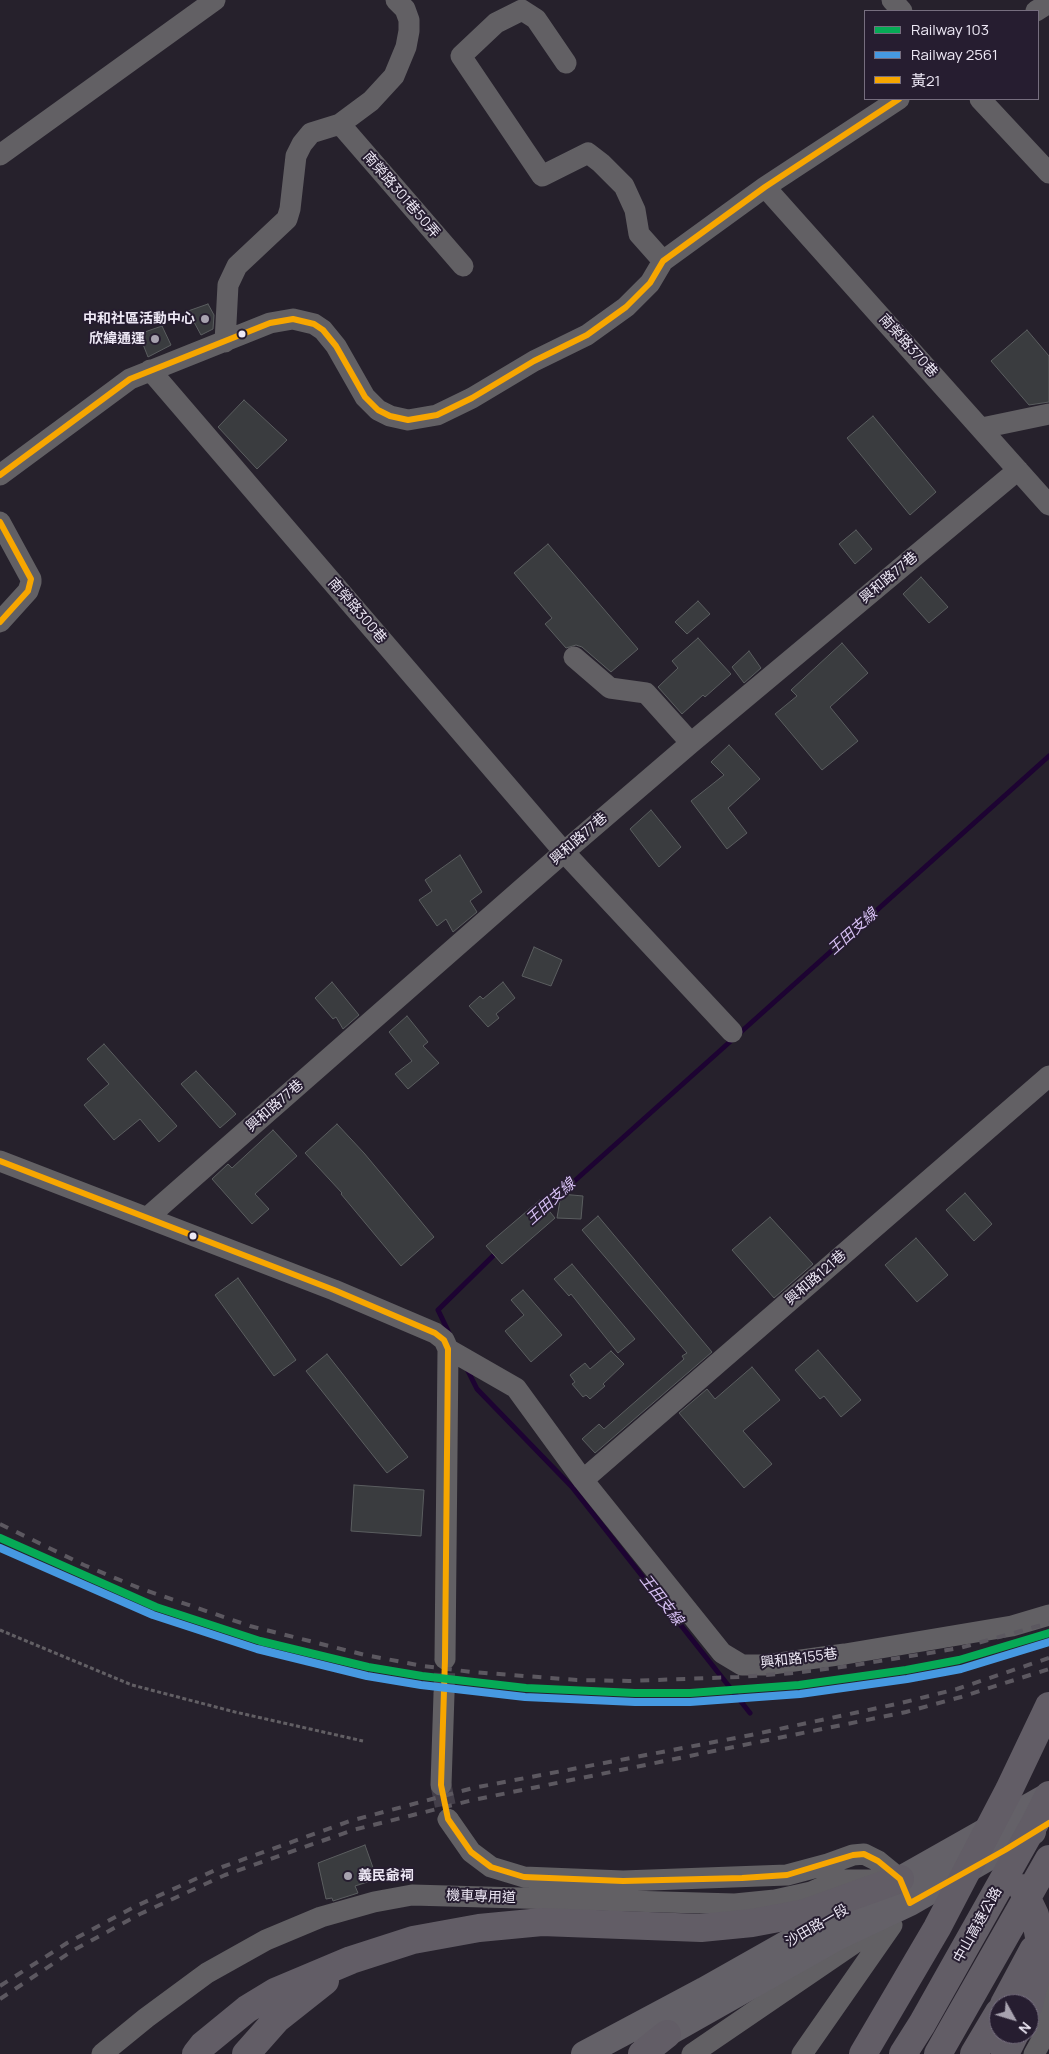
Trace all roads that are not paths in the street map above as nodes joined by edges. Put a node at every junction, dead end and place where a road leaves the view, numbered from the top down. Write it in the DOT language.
graph roads {
  1 [pos="214,0"];
  2 [pos="396,0"];
  3 [pos="892,0"];
  4 [pos="1049,3"];
  5 [pos="901,10"];
  6 [pos="1038,10"];
  7 [pos="566,63"];
  8 [pos="897,100"];
  9 [pos="981,100"];
  10 [pos="340,124"];
  11 [pos="0,155"];
  12 [pos="1049,174"];
  13 [pos="765,188"];
  14 [pos="663,261"];
  15 [pos="463,266"];
  16 [pos="225,342"];
  17 [pos="150,370"];
  18 [pos="1049,414"];
  19 [pos="982,428"];
  20 [pos="1018,470"];
  21 [pos="0,474"];
  22 [pos="1049,505"];
  23 [pos="1,525"];
  24 [pos="0,622"];
  25 [pos="574,656"];
  26 [pos="691,743"];
  27 [pos="564,852"];
  28 [pos="732,1032"];
  29 [pos="1049,1076"];
  30 [pos="0,1161"];
  31 [pos="148,1217"];
  32 [pos="449,1349"];
  33 [pos="583,1480"];
  34 [pos="1049,1615"];
  35 [pos="445,1659"];
  36 [pos="444,1694"];
  37 [pos="1049,1706"];
  38 [pos="441,1785"];
  39 [pos="1049,1795"];
  40 [pos="448,1819"];
  41 [pos="1049,1823"];
  42 [pos="999,1838"];
  43 [pos="1049,1859"];
  44 [pos="905,1891"];
  45 [pos="1049,1920"];
  46 [pos="351,1960"];
  47 [pos="1039,1964"];
  48 [pos="1009,1994"];
  49 [pos="1032,1994"];
  50 [pos="989,2029"];
  51 [pos="1049,2029"];
  52 [pos="667,2034"];
  53 [pos="200,2049"];
  54 [pos="102,2054"];
  55 [pos="246,2054"];
  56 [pos="584,2054"];
  57 [pos="629,2054"];
  58 [pos="642,2054"];
  59 [pos="692,2054"];
  60 [pos="802,2054"];
  61 [pos="863,2054"];
  62 [pos="903,2054"];
  63 [pos="938,2054"];
  64 [pos="974,2054"];
  65 [pos="1034,2054"];
  1 -- 11 [label="street"];
  2 -- 10 [label="street"];
  3 -- 5 [label="street"];
  4 -- 6 [label="street"];
  7 -- 14 [label="street"];
  8 -- 13 [label="street"];
  9 -- 12 [label="street"];
  10 -- 15 [label="street, 南榮路301巷50弄"];
  10 -- 16 [label="street"];
  13 -- 14 [label="street"];
  13 -- 19 [label="street, 南榮路370巷"];
  14 -- 16 [label="street"];
  16 -- 17 [label="street"];
  17 -- 21 [label="street"];
  17 -- 27 [label="street, 南榮路300巷"];
  18 -- 19 [label="street"];
  19 -- 20 [label="street, 南榮路370巷"];
  20 -- 22 [label="street, 南榮路370巷"];
  20 -- 26 [label="street, 興和路77巷"];
  23 -- 24 [label="street"];
  25 -- 26 [label="street"];
  26 -- 27 [label="street, 興和路77巷"];
  27 -- 28 [label="street, 南榮路300巷"];
  27 -- 31 [label="street, 興和路77巷"];
  29 -- 33 [label="street, 興和路121巷"];
  30 -- 31 [label="street, 興和路155巷"];
  31 -- 32 [label="street, 興和路155巷"];
  32 -- 33 [label="street, 興和路155巷"];
  32 -- 35 [label="street"];
  33 -- 34 [label="street, 興和路155巷"];
  36 -- 38 [label="street"];
  37 -- 61 [label="highway"];
  39 -- 42 [label="main road, 沙田路一段"];
  39 -- 62 [label="highway, 中山高速公路"];
  40 -- 44 [label="street"];
  41 -- 42 [label="main road, 沙田路一段"];
  42 -- 44 [label="main road, 沙田路一段"];
  42 -- 47 [label="highway"];
  43 -- 63 [label="highway, 中山高速公路"];
  44 -- 46 [label="highway"];
  44 -- 52 [label="main road, 沙田路一段"];
  44 -- 54 [label="street, 機車專用道"];
  44 -- 56 [label="main road, 沙田路一段"];
  44 -- 59 [label="street, 沙田路一段"];
  44 -- 60 [label="street"];
  45 -- 48 [label="highway"];
  46 -- 53 [label="highway"];
  46 -- 55 [label="highway"];
  47 -- 49 [label="highway"];
  47 -- 51 [label="street"];
  50 -- 64 [label="highway"];
  51 -- 65 [label="street"];
  52 -- 57 [label="main road, 沙田路一段"];
  52 -- 58 [label="highway"];
}
